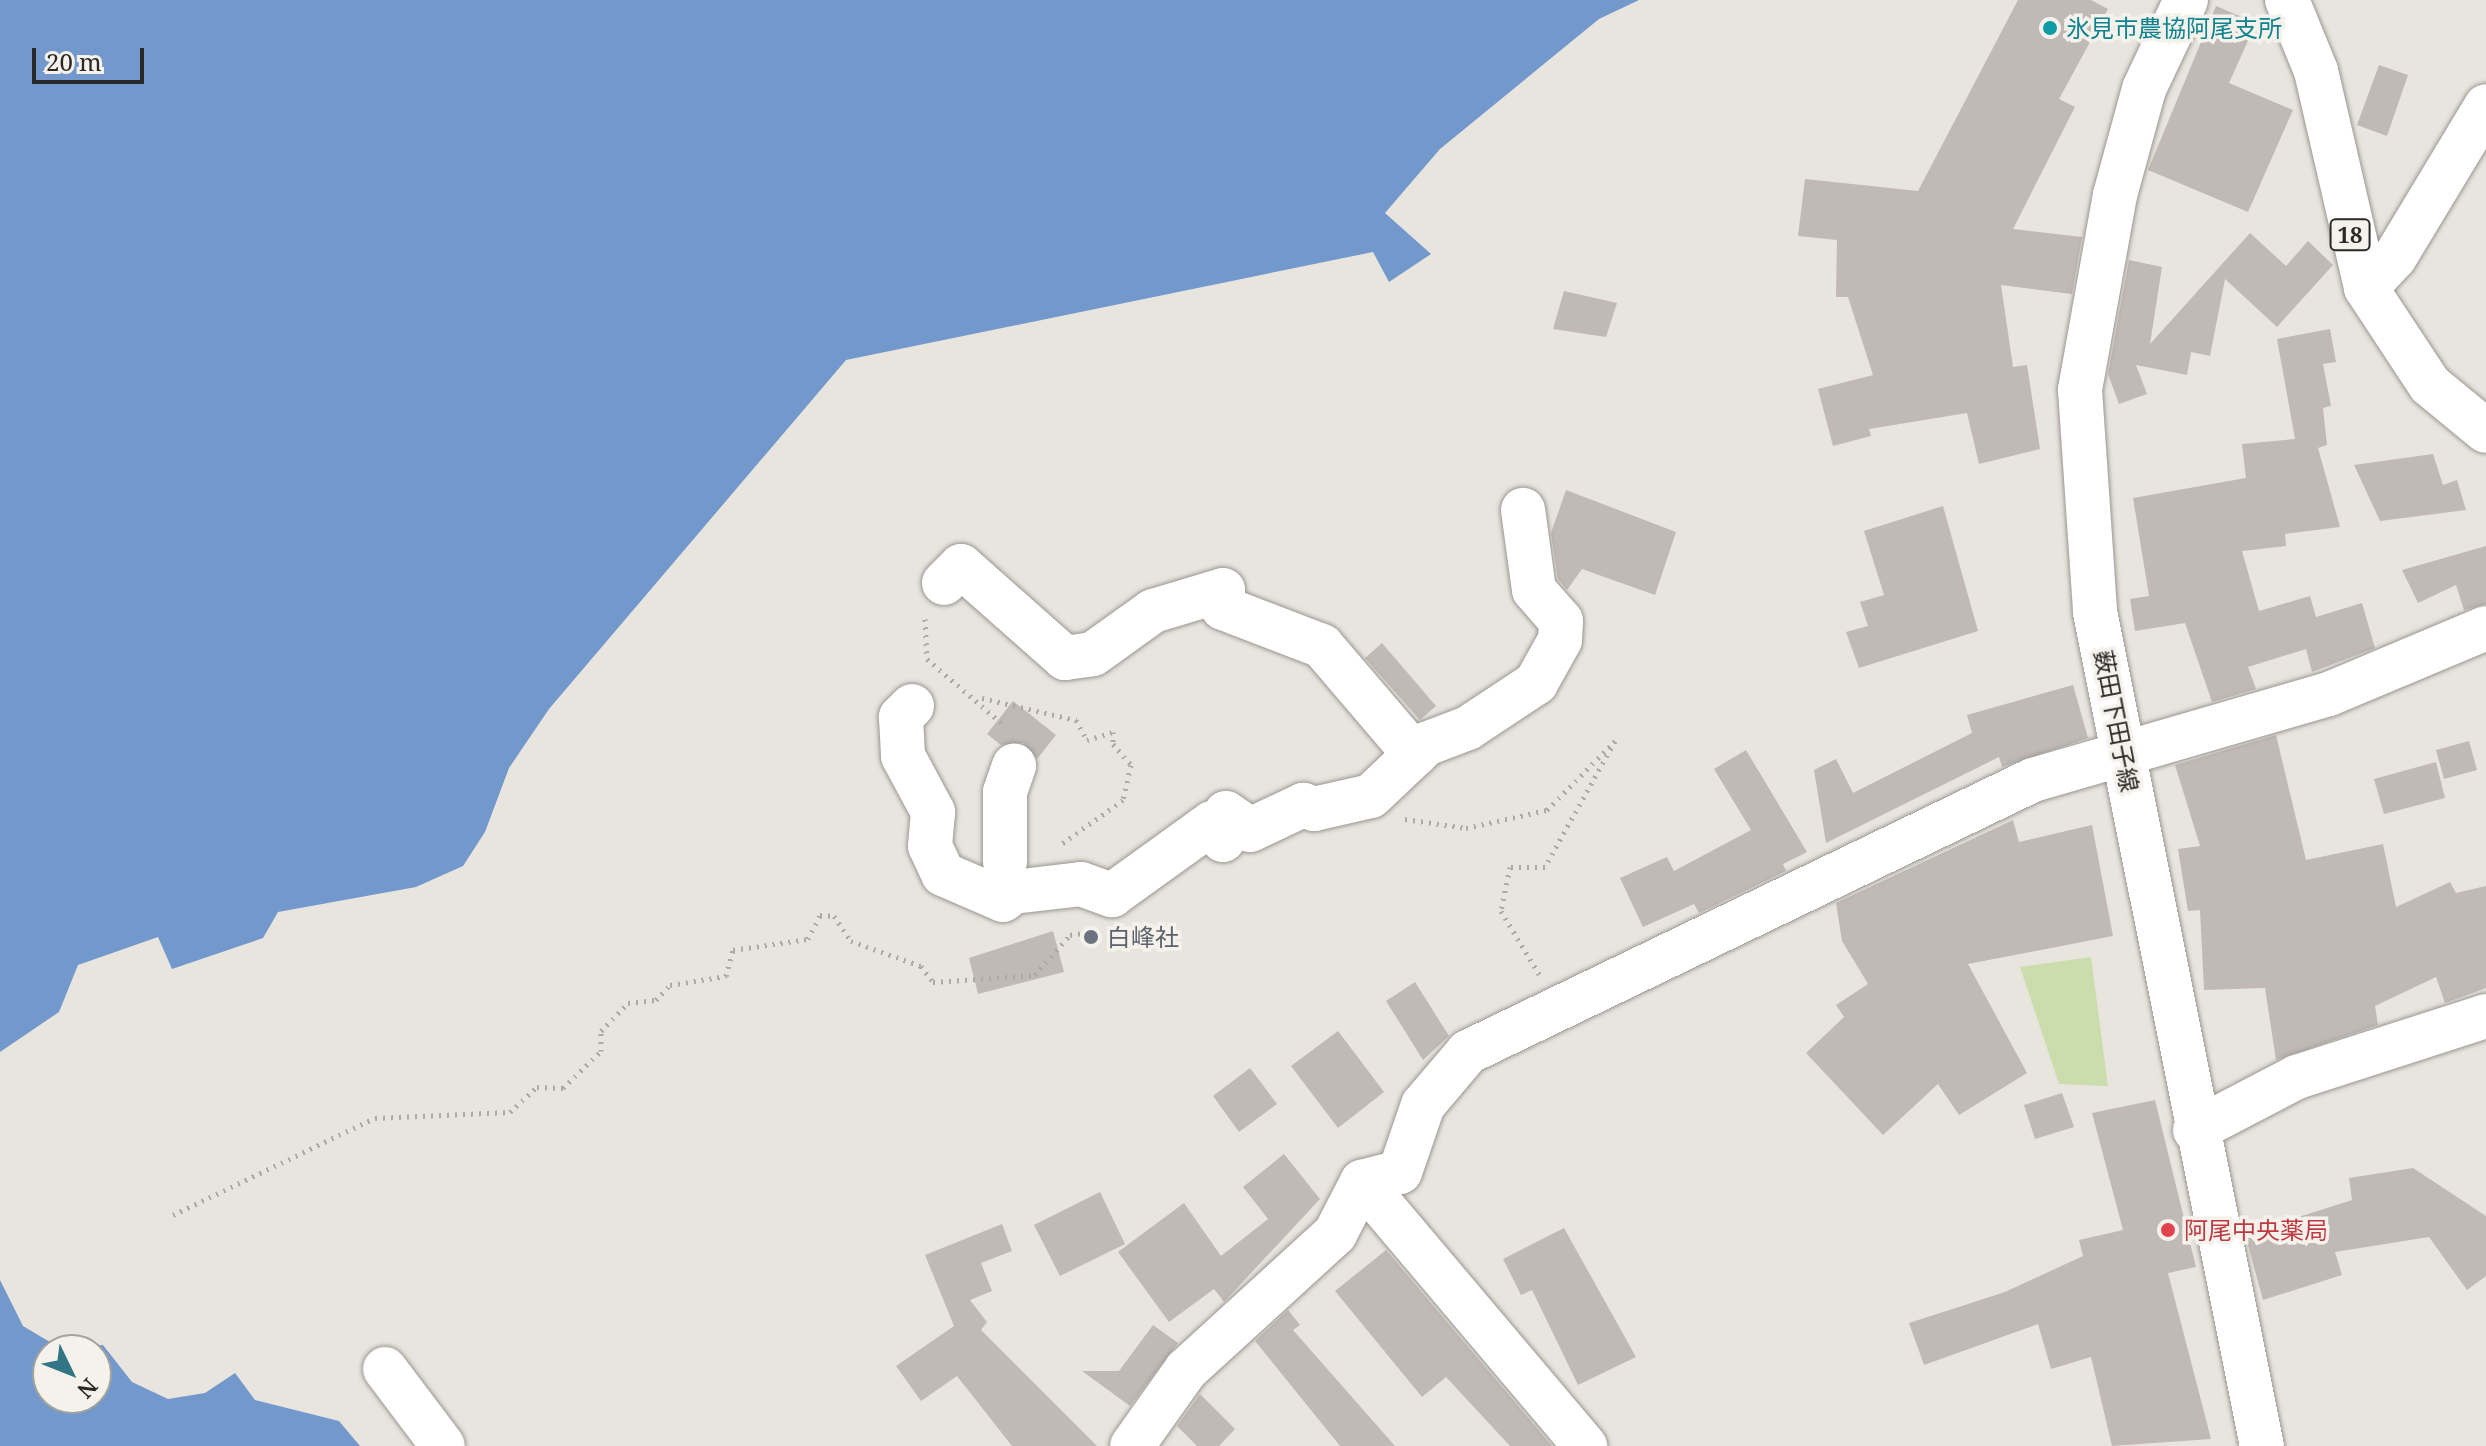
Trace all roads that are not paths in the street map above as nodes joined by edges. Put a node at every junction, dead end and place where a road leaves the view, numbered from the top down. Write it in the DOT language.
graph roads {
  1 [pos="2186,0"];
  2 [pos="2287,0"];
  3 [pos="2486,106"];
  4 [pos="2366,288"];
  5 [pos="2486,431"];
  6 [pos="1523,510"];
  7 [pos="944,583"];
  8 [pos="2486,628"];
  9 [pos="912,706"];
  10 [pos="2124,748"];
  11 [pos="1415,755"];
  12 [pos="1014,766"];
  13 [pos="1005,862"];
  14 [pos="2486,1016"];
  15 [pos="2195,1130"];
  16 [pos="1362,1182"];
  17 [pos="385,1369"];
  18 [pos="443,1446"];
  19 [pos="1132,1446"];
  20 [pos="1585,1446"];
  21 [pos="2262,1446"];
  1 -- 10 [label="street, 薮田下田子線"];
  2 -- 4 [label="street, 18"];
  3 -- 4 [label="street"];
  4 -- 5 [label="street, 18"];
  6 -- 11 [label="street"];
  7 -- 11 [label="street"];
  8 -- 10 [label="street"];
  9 -- 11 [label="street"];
  10 -- 15 [label="street, 薮田下田子線"];
  10 -- 16 [label="street"];
  12 -- 13 [label="street"];
  14 -- 15 [label="street"];
  15 -- 21 [label="street, 薮田下田子線"];
  16 -- 19 [label="street"];
  16 -- 20 [label="street"];
  17 -- 18 [label="street"];
}
